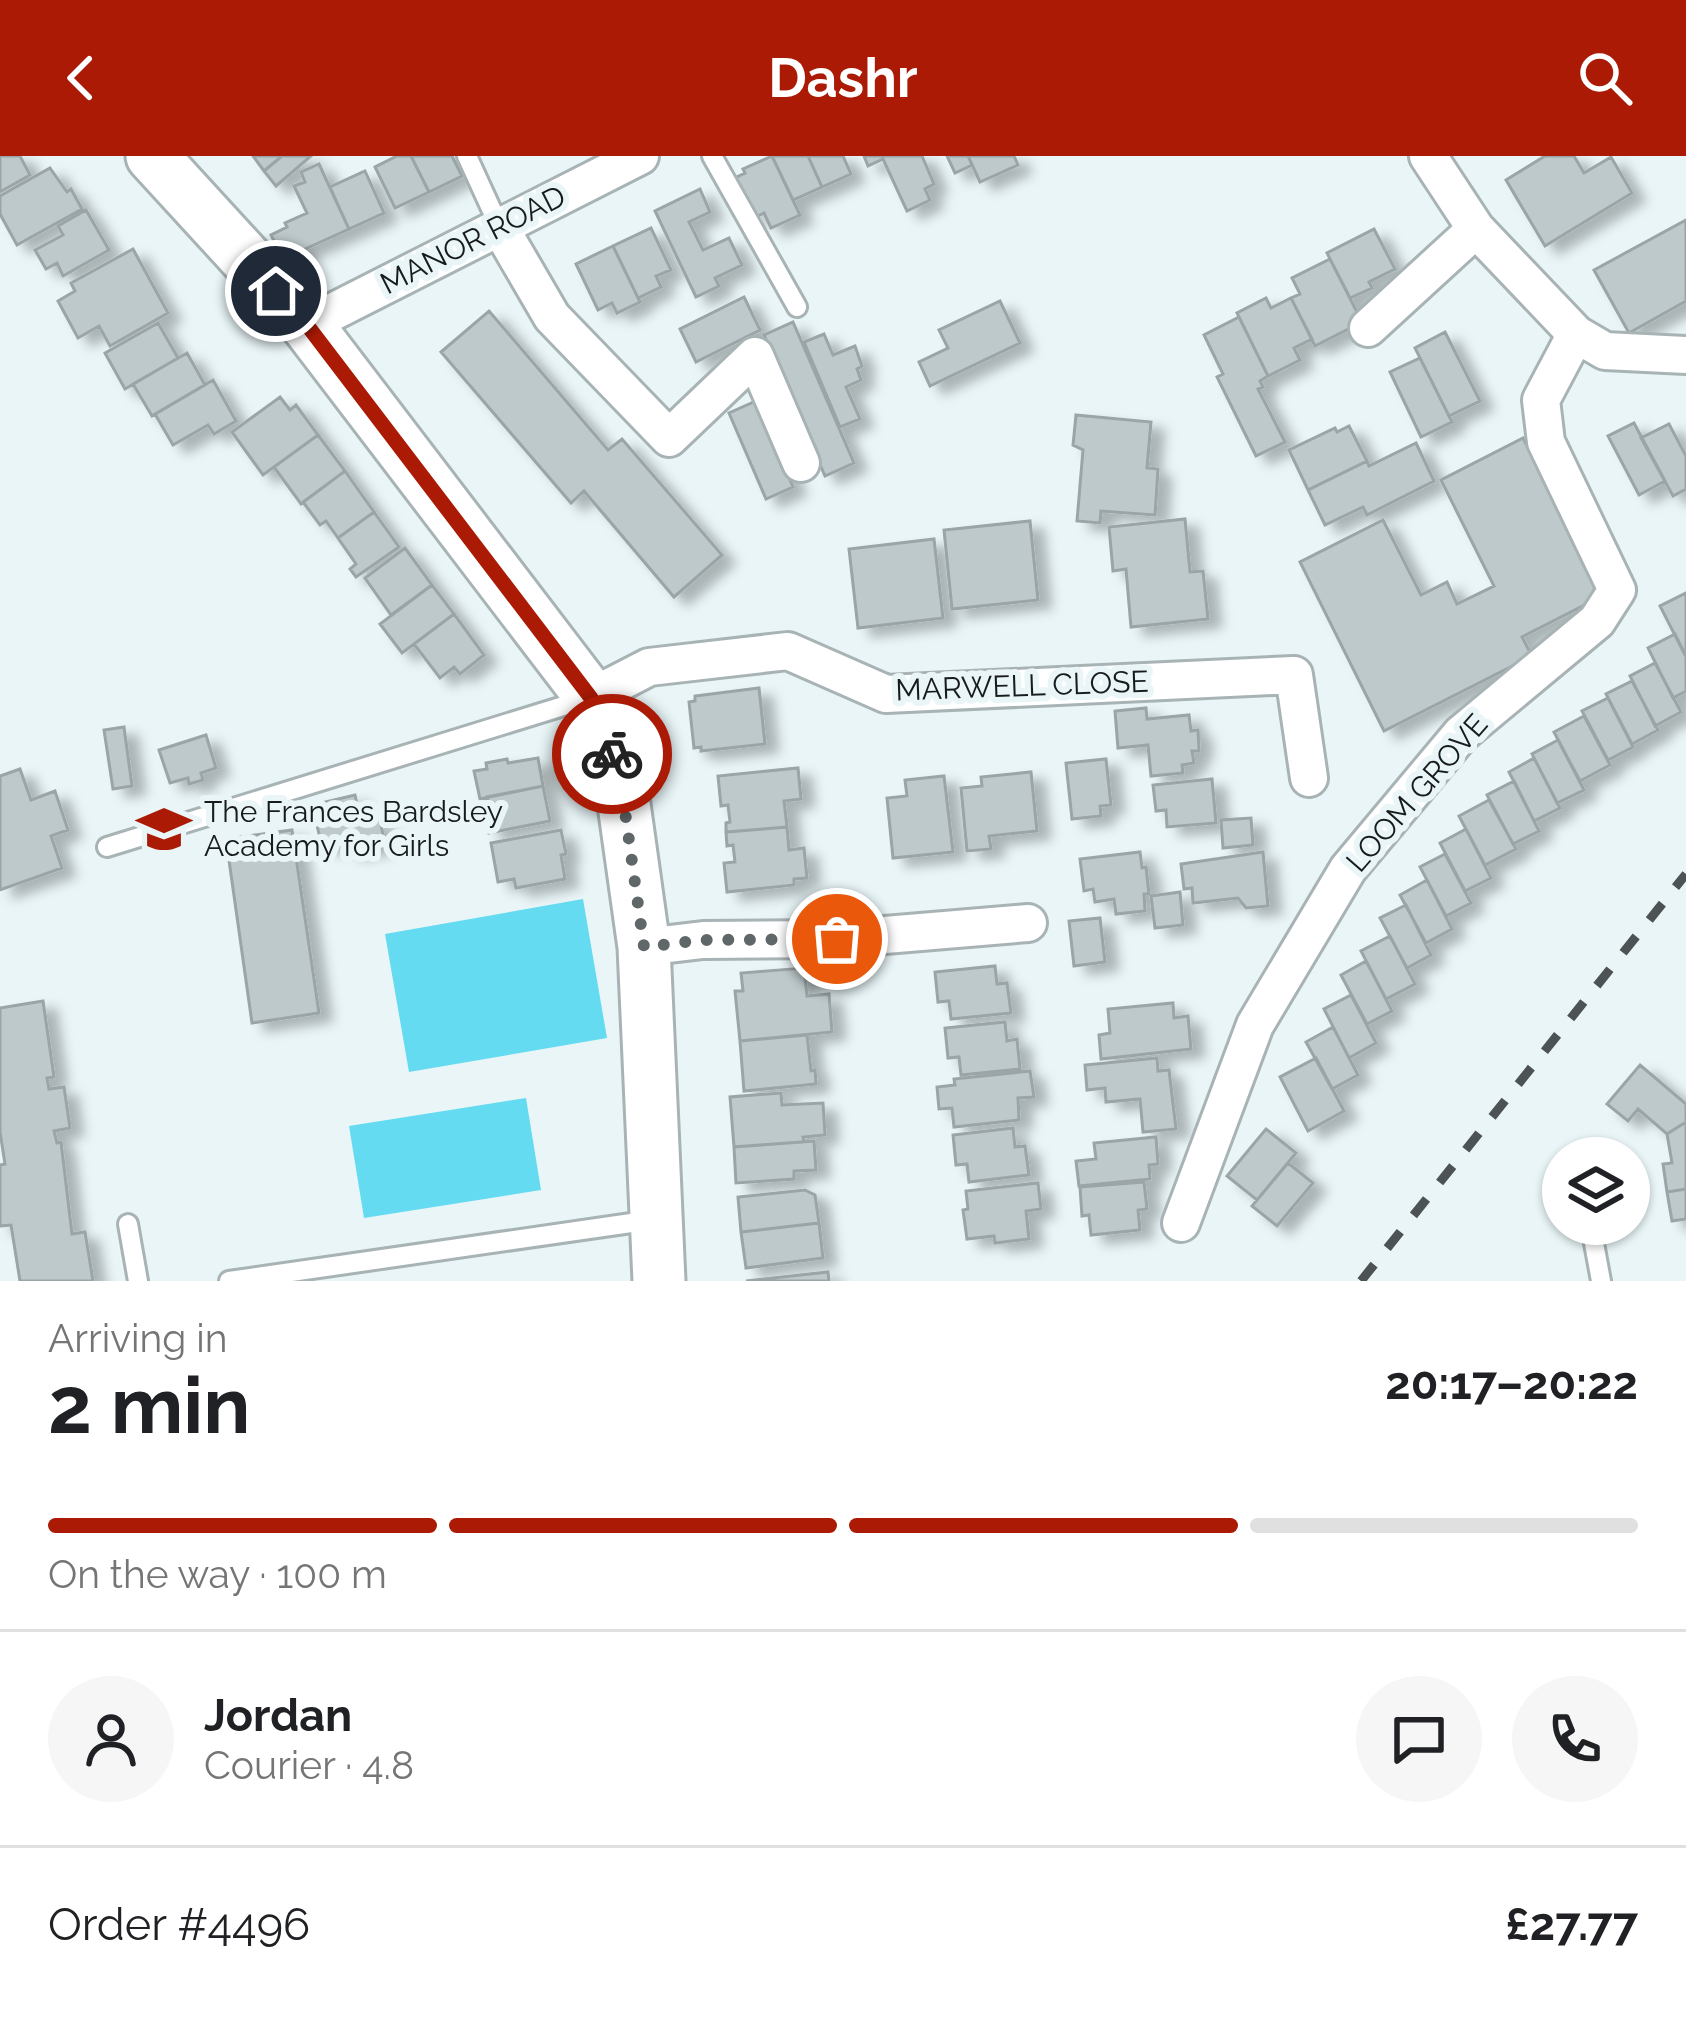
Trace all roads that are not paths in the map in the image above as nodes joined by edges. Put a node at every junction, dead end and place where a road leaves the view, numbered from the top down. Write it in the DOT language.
graph roads {
  1 [pos="152,156"];
  2 [pos="467,156"];
  3 [pos="640,156"];
  4 [pos="712,156"];
  5 [pos="1428,156"];
  6 [pos="500,226"];
  7 [pos="1476,229"];
  8 [pos="796,307"];
  9 [pos="307,325"];
  10 [pos="1368,328"];
  11 [pos="1576,334"];
  12 [pos="1686,355"];
  13 [pos="801,463"];
  14 [pos="591,698"];
  15 [pos="1310,778"];
  16 [pos="106,847"];
  17 [pos="1028,923"];
  18 [pos="644,947"];
  19 [pos="656,1220"];
  20 [pos="1181,1223"];
  21 [pos="128,1224"];
  22 [pos="1594,1245"];
  23 [pos="138,1281"];
  24 [pos="229,1281"];
  25 [pos="659,1281"];
  26 [pos="1601,1281"];
  1 -- 9 [label="street"];
  2 -- 6 [label="lane"];
  3 -- 6 [label="street, MANOR ROAD"];
  4 -- 8 [label="lane"];
  5 -- 7 [label="street"];
  6 -- 9 [label="street, MANOR ROAD"];
  6 -- 13 [label="street"];
  7 -- 10 [label="street"];
  7 -- 11 [label="street"];
  9 -- 14 [label="street"];
  11 -- 12 [label="street"];
  11 -- 20 [label="street, LOOM GROVE"];
  14 -- 15 [label="street, MARWELL CLOSE"];
  14 -- 16 [label="lane"];
  14 -- 18 [label="street"];
  17 -- 18 [label="street"];
  18 -- 19 [label="street"];
  19 -- 24 [label="lane"];
  19 -- 25 [label="street"];
  21 -- 23 [label="lane"];
  22 -- 26 [label="lane"];
}
